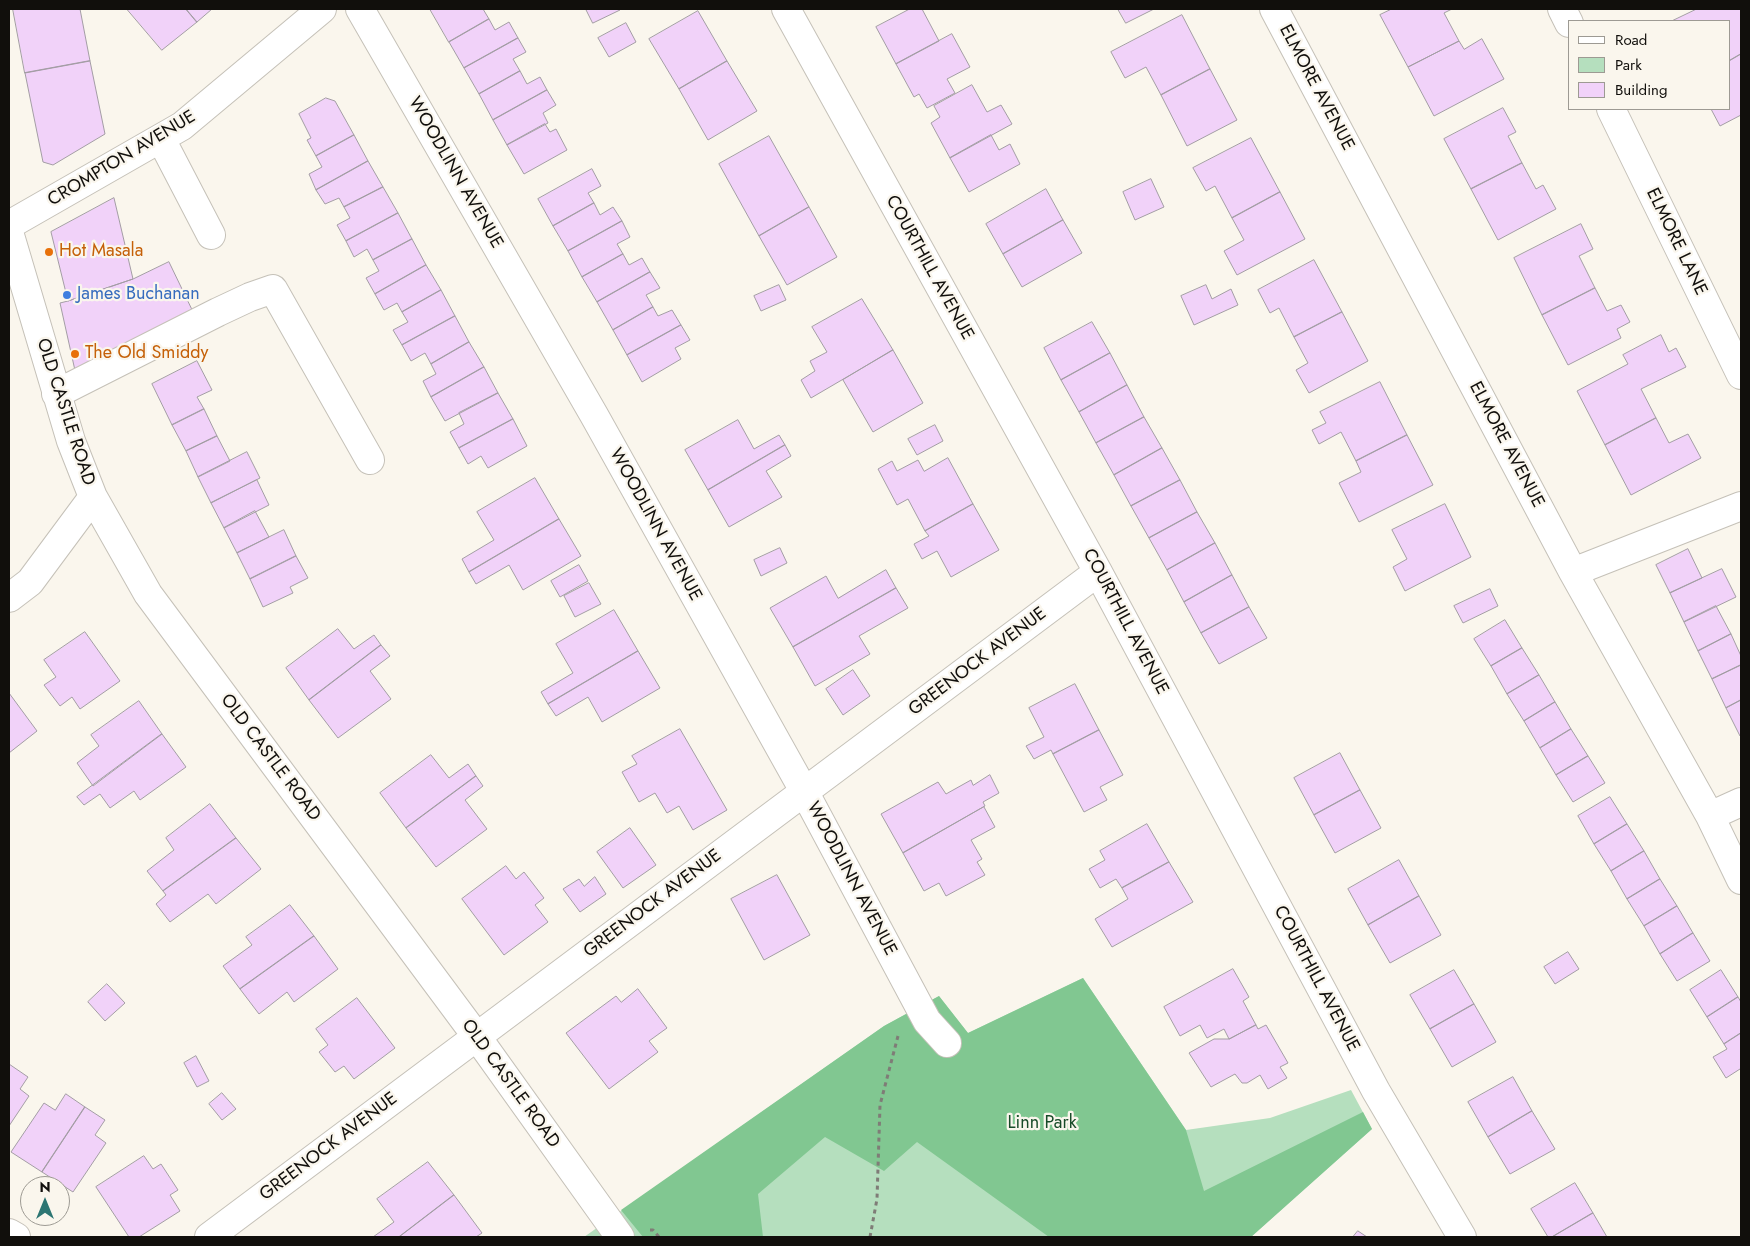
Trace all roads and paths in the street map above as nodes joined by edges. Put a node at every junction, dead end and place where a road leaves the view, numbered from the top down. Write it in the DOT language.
graph roads {
  1 [pos="322,9"];
  2 [pos="360,9"];
  3 [pos="786,9"];
  4 [pos="1274,9"];
  5 [pos="1562,9"];
  6 [pos="1568,21"];
  7 [pos="1611,110"];
  8 [pos="161,139"];
  9 [pos="9,225"];
  10 [pos="9,232"];
  11 [pos="211,235"];
  12 [pos="1741,375"];
  13 [pos="56,394"];
  14 [pos="370,460"];
  15 [pos="93,496"];
  16 [pos="1741,506"];
  17 [pos="1098,572"];
  18 [pos="1573,572"];
  19 [pos="9,598"];
  20 [pos="804,791"];
  21 [pos="1741,802"];
  22 [pos="1710,816"];
  23 [pos="1741,880"];
  24 [pos="927,1020"];
  25 [pos="477,1037"];
  26 [pos="946,1043"];
  27 [pos="653,1230"];
  28 [pos="9,1233"];
  29 [pos="16,1237"];
  30 [pos="209,1237"];
  31 [pos="620,1237"];
  32 [pos="659,1237"];
  33 [pos="870,1237"];
  34 [pos="1462,1237"];
  1 -- 8 [label="street, CROMPTON AVENUE"];
  2 -- 20 [label="street, WOODLINN AVENUE"];
  3 -- 17 [label="street, COURTHILL AVENUE"];
  4 -- 18 [label="street, ELMORE AVENUE"];
  5 -- 6 [label="street"];
  7 -- 12 [label="street, ELMORE LANE"];
  8 -- 9 [label="street, CROMPTON AVENUE"];
  8 -- 11 [label="street"];
  10 -- 13 [label="street, OLD CASTLE ROAD"];
  13 -- 14 [label="street"];
  13 -- 15 [label="street, OLD CASTLE ROAD"];
  15 -- 19 [label="street"];
  15 -- 25 [label="street, OLD CASTLE ROAD"];
  16 -- 18 [label="street"];
  17 -- 20 [label="street, GREENOCK AVENUE"];
  17 -- 34 [label="street, COURTHILL AVENUE"];
  18 -- 22 [label="street, ELMORE AVENUE"];
  20 -- 24 [label="street, WOODLINN AVENUE"];
  20 -- 25 [label="street, GREENOCK AVENUE"];
  21 -- 22 [label="street"];
  22 -- 23 [label="street, ELMORE AVENUE"];
  24 -- 26 [label="street, WOODLINN AVENUE"];
  24 -- 33 [label="path"];
  25 -- 30 [label="street, GREENOCK AVENUE"];
  25 -- 31 [label="street, OLD CASTLE ROAD"];
  27 -- 32 [label="path"];
  28 -- 29 [label="street"];
}
